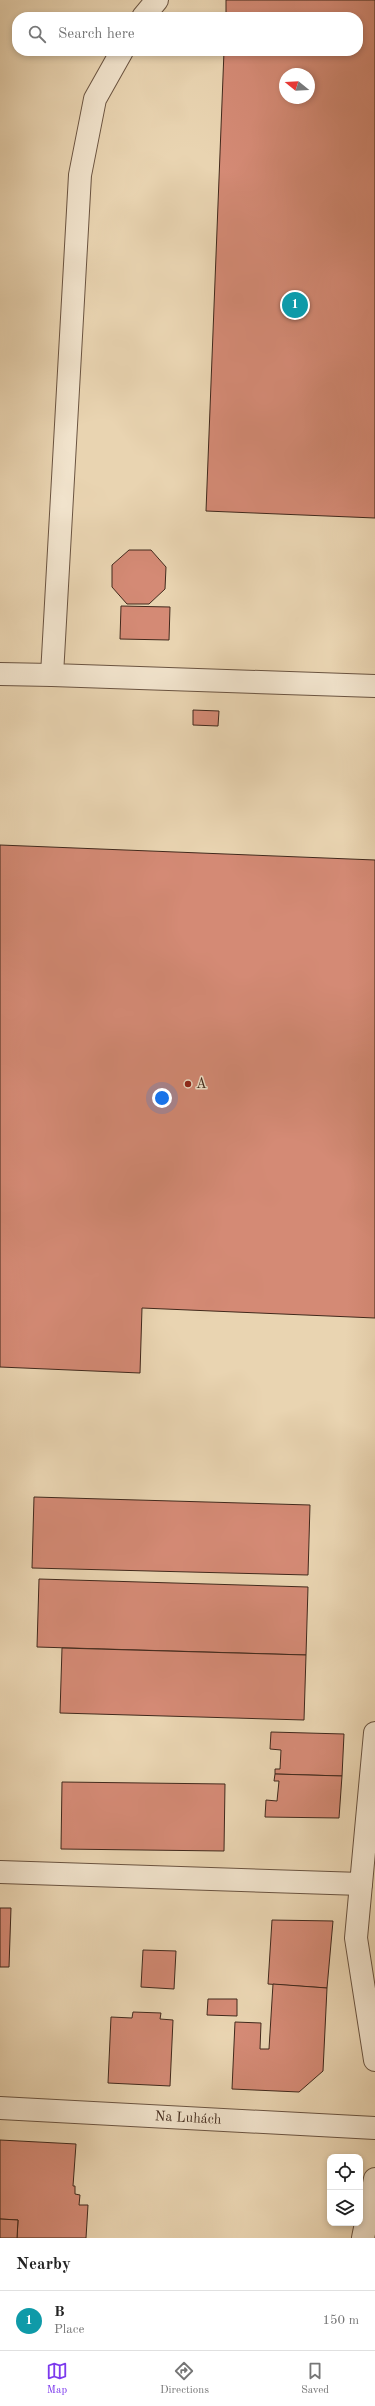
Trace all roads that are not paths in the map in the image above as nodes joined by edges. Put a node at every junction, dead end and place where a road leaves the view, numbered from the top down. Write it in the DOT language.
graph roads {
  1 [pos="157,0"];
  2 [pos="147,12"];
  3 [pos="119,56"];
  4 [pos="0,674"];
  5 [pos="52,675"];
  6 [pos="375,686"];
  7 [pos="375,1733"];
  8 [pos="0,1872"];
  9 [pos="361,1884"];
  10 [pos="375,2060"];
  11 [pos="0,2108"];
  12 [pos="375,2128"];
  13 [pos="375,2179"];
  14 [pos="363,2238"];
  1 -- 2 [label="street"];
  3 -- 5 [label="street"];
  4 -- 5 [label="street"];
  5 -- 6 [label="street"];
  7 -- 9 [label="street"];
  8 -- 9 [label="street"];
  9 -- 10 [label="street"];
  11 -- 12 [label="street, Na Luhách"];
  13 -- 14 [label="street"];
}
